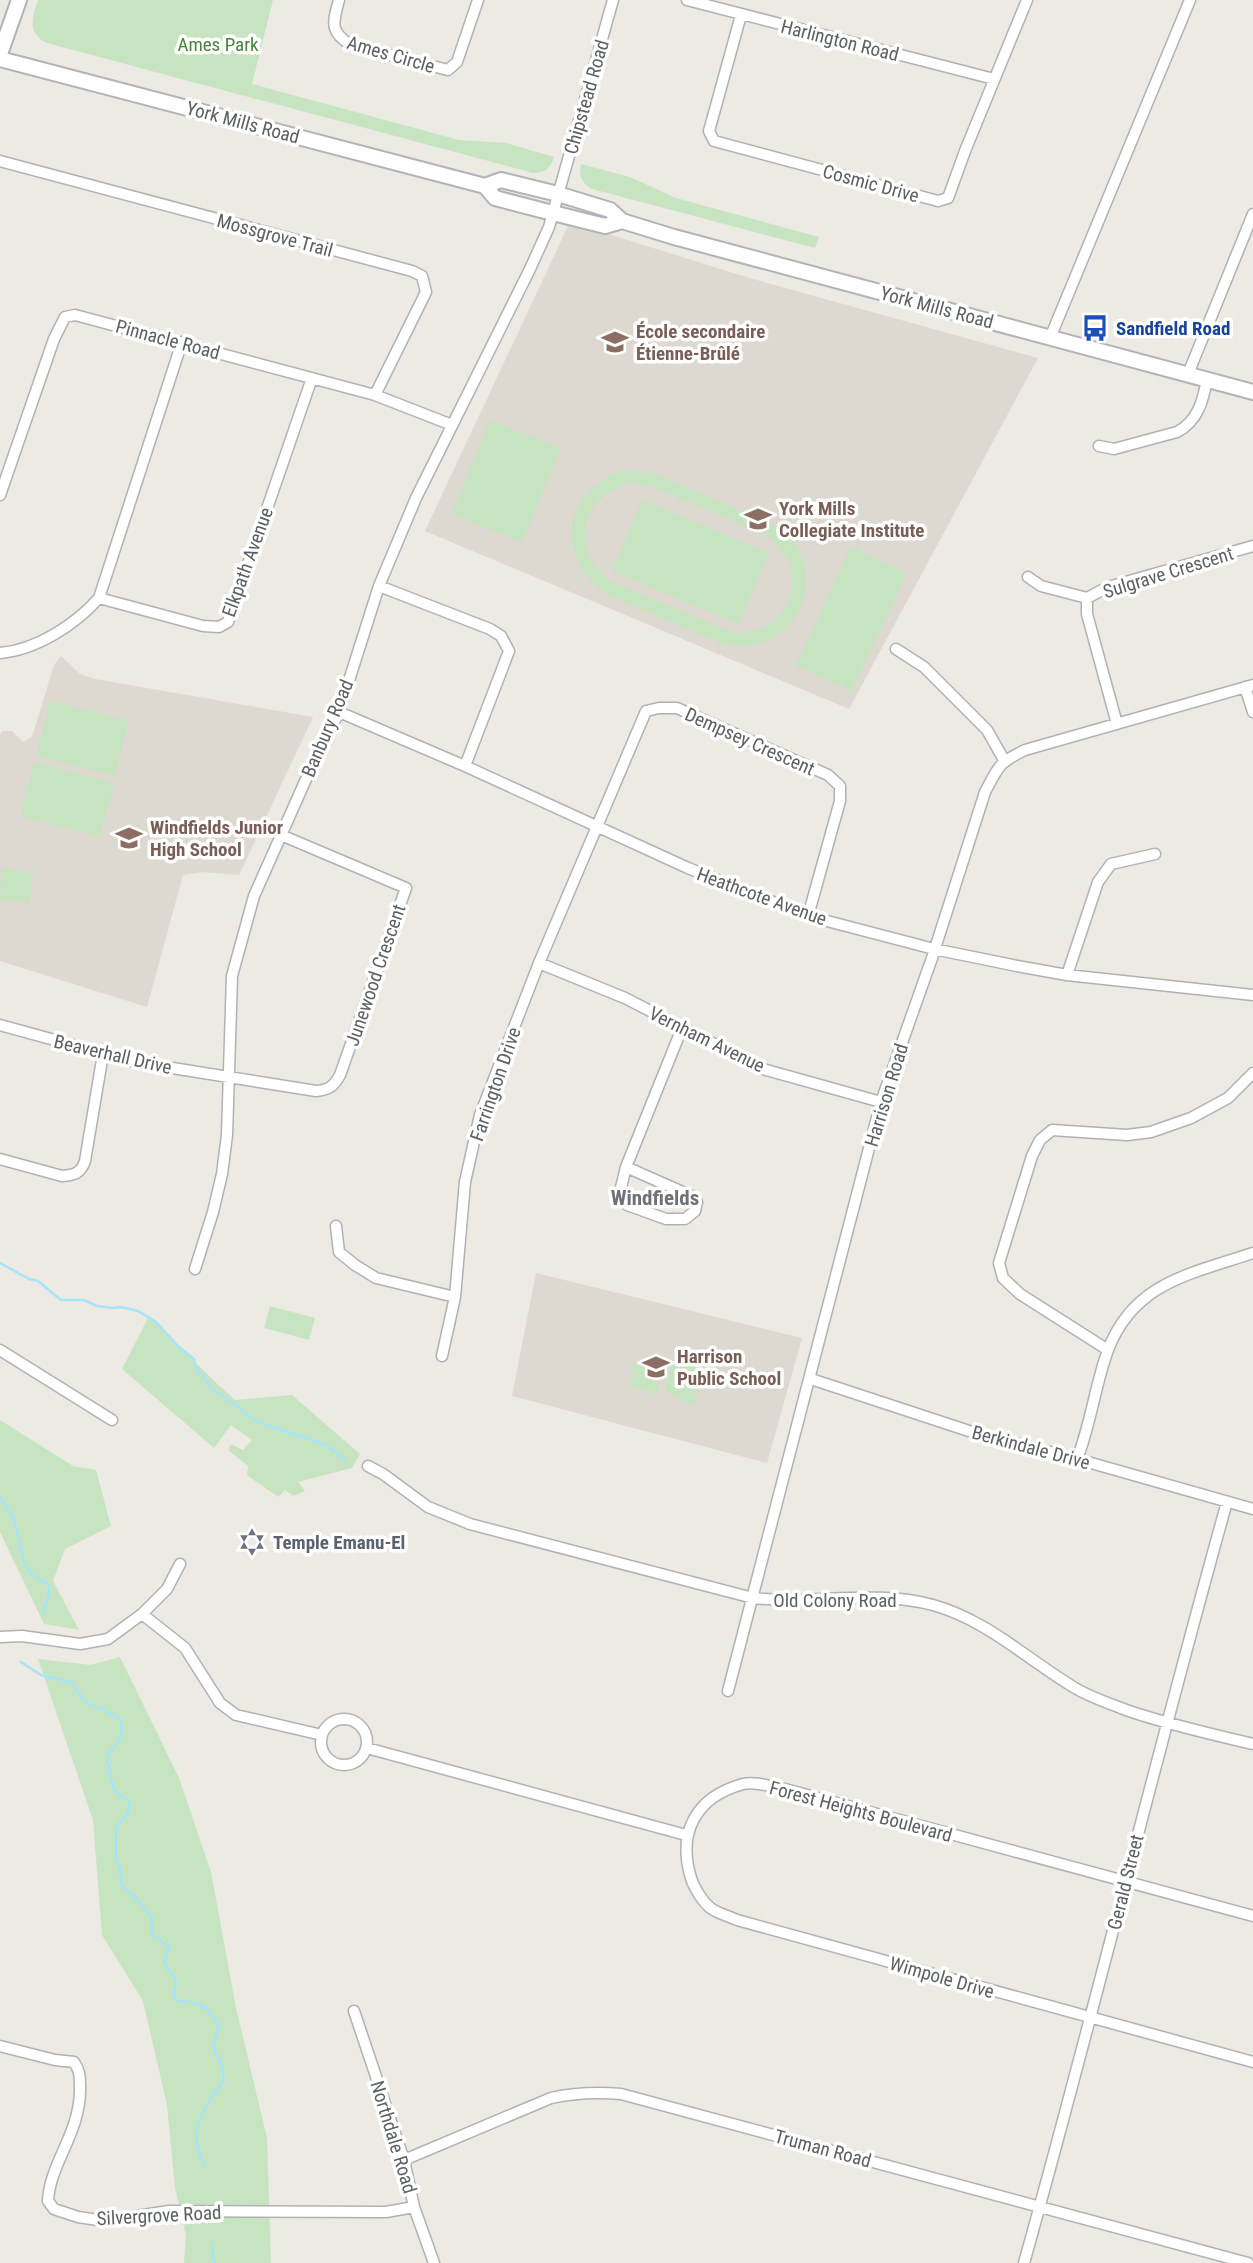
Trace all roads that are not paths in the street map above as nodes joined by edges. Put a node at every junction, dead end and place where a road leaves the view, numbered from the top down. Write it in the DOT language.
graph roads {
  1 [pos="19,0"];
  2 [pos="339,0"];
  3 [pos="478,0"];
  4 [pos="613,0"];
  5 [pos="687,0"];
  6 [pos="1027,0"];
  7 [pos="1190,0"];
  8 [pos="741,15"];
  9 [pos="0,56"];
  10 [pos="994,79"];
  11 [pos="0,161"];
  12 [pos="485,186"];
  13 [pos="558,194"];
  14 [pos="553,214"];
  15 [pos="1253,214"];
  16 [pos="622,221"];
  17 [pos="1050,338"];
  18 [pos="183,342"];
  19 [pos="1188,374"];
  20 [pos="312,378"];
  21 [pos="1207,379"];
  22 [pos="1253,392"];
  23 [pos="374,395"];
  24 [pos="452,425"];
  25 [pos="1098,446"];
  26 [pos="0,495"];
  27 [pos="1253,546"];
  28 [pos="1028,577"];
  29 [pos="379,586"];
  30 [pos="99,598"];
  31 [pos="1087,598"];
  32 [pos="895,649"];
  33 [pos="0,653"];
  34 [pos="1249,686"];
  35 [pos="339,712"];
  36 [pos="1253,712"];
  37 [pos="1117,724"];
  38 [pos="1004,760"];
  39 [pos="465,765"];
  40 [pos="598,827"];
  41 [pos="281,835"];
  42 [pos="1155,853"];
  43 [pos="808,916"];
  44 [pos="934,949"];
  45 [pos="539,963"];
  46 [pos="1067,975"];
  47 [pos="1253,995"];
  48 [pos="0,1025"];
  49 [pos="682,1028"];
  50 [pos="103,1054"];
  51 [pos="1253,1073"];
  52 [pos="228,1076"];
  53 [pos="881,1102"];
  54 [pos="0,1159"];
  55 [pos="626,1167"];
  56 [pos="336,1226"];
  57 [pos="1253,1253"];
  58 [pos="195,1269"];
  59 [pos="455,1297"];
  60 [pos="0,1350"];
  61 [pos="1108,1350"];
  62 [pos="442,1356"];
  63 [pos="811,1379"];
  64 [pos="112,1420"];
  65 [pos="1077,1459"];
  66 [pos="368,1466"];
  67 [pos="1227,1502"];
  68 [pos="1253,1509"];
  69 [pos="180,1564"];
  70 [pos="752,1598"];
  71 [pos="142,1614"];
  72 [pos="0,1637"];
  73 [pos="728,1691"];
  74 [pos="1166,1723"];
  75 [pos="322,1735"];
  76 [pos="1253,1744"];
  77 [pos="367,1748"];
  78 [pos="686,1835"];
  79 [pos="1125,1883"];
  80 [pos="1253,1916"];
  81 [pos="354,2011"];
  82 [pos="1090,2019"];
  83 [pos="0,2046"];
  84 [pos="1253,2062"];
  85 [pos="404,2160"];
  86 [pos="1040,2206"];
  87 [pos="414,2207"];
  88 [pos="434,2263"];
  89 [pos="1024,2263"];
  90 [pos="1248,2263"];
  1 -- 9 [label="main road"];
  2 -- 3 [label="street, Ames Circle"];
  4 -- 13 [label="street, Chipstead Road"];
  5 -- 8 [label="street, Harlington Road"];
  6 -- 10 [label="street, Cosmic Drive"];
  7 -- 17 [label="street"];
  8 -- 10 [label="street, Harlington Road"];
  8 -- 10 [label="street, Cosmic Drive"];
  9 -- 12 [label="main road, York Mills Road"];
  11 -- 23 [label="street, Mossgrove Trail"];
  12 -- 13 [label="main road, York Mills Road"];
  12 -- 14 [label="main road, York Mills Road"];
  13 -- 14 [label="street, Chipstead Road"];
  13 -- 16 [label="main road, York Mills Road"];
  14 -- 16 [label="main road, York Mills Road"];
  14 -- 24 [label="street, Banbury Road"];
  15 -- 19 [label="street"];
  16 -- 17 [label="main road, York Mills Road"];
  17 -- 19 [label="main road, York Mills Road"];
  18 -- 20 [label="street, Pinnacle Road"];
  18 -- 26 [label="street, Pinnacle Road"];
  18 -- 30 [label="street"];
  19 -- 21 [label="main road, York Mills Road"];
  20 -- 23 [label="street, Pinnacle Road"];
  20 -- 30 [label="street, Elkpath Avenue"];
  21 -- 22 [label="main road, York Mills Road"];
  21 -- 25 [label="street"];
  23 -- 24 [label="street, Pinnacle Road"];
  24 -- 29 [label="street, Banbury Road"];
  27 -- 31 [label="street, Sulgrave Crescent"];
  28 -- 31 [label="street"];
  29 -- 35 [label="street, Banbury Road"];
  29 -- 39 [label="street"];
  30 -- 33 [label="street"];
  31 -- 37 [label="street, Sulgrave Crescent"];
  32 -- 38 [label="street"];
  34 -- 36 [label="street"];
  34 -- 37 [label="street"];
  35 -- 39 [label="street, Heathcote Avenue"];
  35 -- 41 [label="street, Banbury Road"];
  37 -- 38 [label="street"];
  38 -- 44 [label="street, Harrison Road"];
  39 -- 40 [label="street, Heathcote Avenue"];
  40 -- 43 [label="street, Heathcote Avenue"];
  40 -- 43 [label="street, Dempsey Crescent"];
  40 -- 45 [label="street, Farrington Drive"];
  41 -- 52 [label="street, Banbury Road"];
  41 -- 52 [label="street, Junewood Crescent"];
  42 -- 46 [label="street"];
  43 -- 44 [label="street, Heathcote Avenue"];
  44 -- 46 [label="street, Heathcote Avenue"];
  44 -- 53 [label="street, Harrison Road"];
  45 -- 49 [label="street, Vernham Avenue"];
  45 -- 59 [label="street, Farrington Drive"];
  46 -- 47 [label="street, Heathcote Avenue"];
  48 -- 50 [label="street, Beaverhall Drive"];
  49 -- 53 [label="street, Vernham Avenue"];
  49 -- 55 [label="street"];
  50 -- 52 [label="street, Beaverhall Drive"];
  50 -- 54 [label="street"];
  51 -- 61 [label="street"];
  52 -- 58 [label="street, Banbury Road"];
  53 -- 63 [label="street, Harrison Road"];
  55 -- 55 [label="street"];
  56 -- 59 [label="street"];
  57 -- 61 [label="street"];
  59 -- 62 [label="street, Farrington Drive"];
  60 -- 64 [label="street"];
  61 -- 65 [label="street"];
  63 -- 65 [label="street, Berkindale Drive"];
  63 -- 70 [label="street, Harrison Road"];
  65 -- 67 [label="street, Berkindale Drive"];
  66 -- 70 [label="street, Old Colony Road"];
  67 -- 68 [label="street, Berkindale Drive"];
  67 -- 74 [label="street, Gerald Street"];
  69 -- 71 [label="street"];
  70 -- 73 [label="street, Harrison Road"];
  70 -- 74 [label="street, Old Colony Road"];
  71 -- 72 [label="street"];
  71 -- 75 [label="street"];
  74 -- 76 [label="street, Old Colony Road"];
  74 -- 79 [label="street, Gerald Street"];
  75 -- 77 [label="street"];
  75 -- 77 [label="street"];
  77 -- 78 [label="street"];
  78 -- 79 [label="street, Forest Heights Boulevard"];
  78 -- 82 [label="street, Wimpole Drive"];
  79 -- 80 [label="street, Forest Heights Boulevard"];
  79 -- 82 [label="street, Gerald Street"];
  81 -- 85 [label="street, Northdale Road"];
  82 -- 84 [label="street, Wimpole Drive"];
  82 -- 86 [label="street, Gerald Street"];
  83 -- 87 [label="street, Silvergrove Road"];
  85 -- 86 [label="street, Truman Road"];
  85 -- 87 [label="street, Northdale Road"];
  86 -- 89 [label="street, Gerald Street"];
  86 -- 90 [label="street, Truman Road"];
  87 -- 88 [label="street, Northdale Road"];
}
